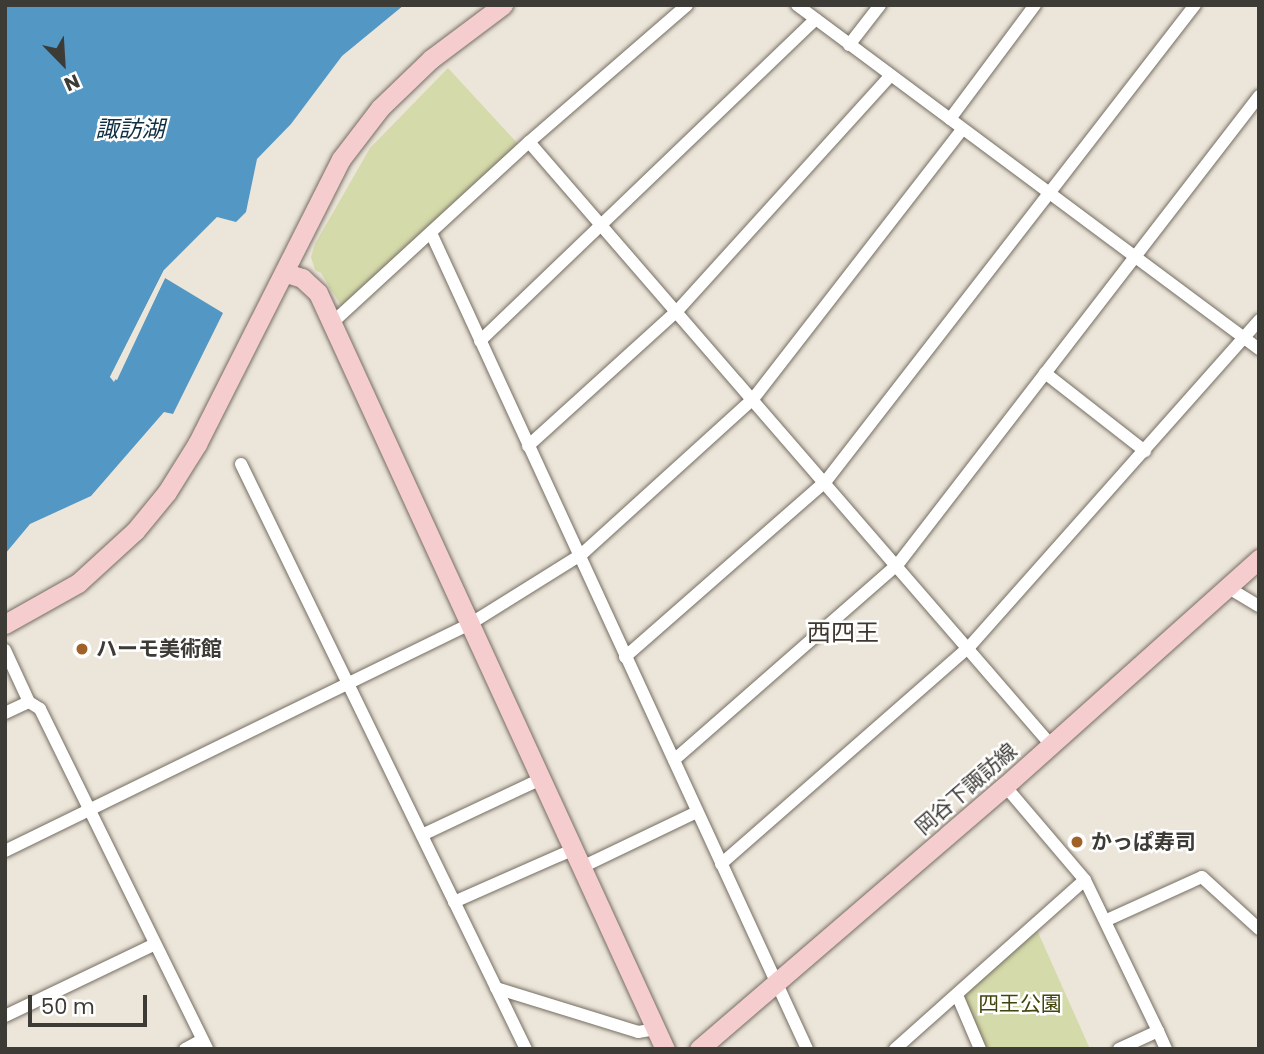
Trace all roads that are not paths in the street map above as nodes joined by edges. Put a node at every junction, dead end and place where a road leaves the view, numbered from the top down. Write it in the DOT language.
graph roads {
  1 [pos="503,5"];
  2 [pos="687,5"];
  3 [pos="797,5"];
  4 [pos="880,5"];
  5 [pos="1035,5"];
  6 [pos="1195,5"];
  7 [pos="816,19"];
  8 [pos="849,45"];
  9 [pos="890,76"];
  10 [pos="1259,96"];
  11 [pos="950,119"];
  12 [pos="962,130"];
  13 [pos="529,142"];
  14 [pos="1050,194"];
  15 [pos="602,223"];
  16 [pos="430,233"];
  17 [pos="1135,257"];
  18 [pos="286,273"];
  19 [pos="677,311"];
  20 [pos="1259,320"];
  21 [pos="332,323"];
  22 [pos="1245,337"];
  23 [pos="480,341"];
  24 [pos="1259,349"];
  25 [pos="1045,373"];
  26 [pos="753,399"];
  27 [pos="528,446"];
  28 [pos="1145,450"];
  29 [pos="241,464"];
  30 [pos="827,481"];
  31 [pos="582,554"];
  32 [pos="1259,559"];
  33 [pos="898,564"];
  34 [pos="1227,587"];
  35 [pos="1259,607"];
  36 [pos="5,624"];
  37 [pos="470,624"];
  38 [pos="970,646"];
  39 [pos="5,650"];
  40 [pos="625,657"];
  41 [pos="348,685"];
  42 [pos="29,702"];
  43 [pos="5,713"];
  44 [pos="1051,745"];
  45 [pos="674,760"];
  46 [pos="541,779"];
  47 [pos="1005,786"];
  48 [pos="90,809"];
  49 [pos="697,812"];
  50 [pos="422,835"];
  51 [pos="5,851"];
  52 [pos="578,858"];
  53 [pos="721,864"];
  54 [pos="1086,880"];
  55 [pos="454,902"];
  56 [pos="1107,920"];
  57 [pos="1259,929"];
  58 [pos="155,944"];
  59 [pos="775,982"];
  60 [pos="496,988"];
  61 [pos="957,995"];
  62 [pos="5,1016"];
  63 [pos="656,1029"];
  64 [pos="1158,1031"];
  65 [pos="204,1044"];
  66 [pos="185,1049"];
  67 [pos="526,1049"];
  68 [pos="665,1049"];
  69 [pos="699,1049"];
  70 [pos="807,1049"];
  71 [pos="895,1049"];
  72 [pos="980,1049"];
  73 [pos="1119,1049"];
  74 [pos="1166,1049"];
  1 -- 18 [label="street"];
  2 -- 13 [label="street"];
  3 -- 7 [label="street"];
  4 -- 8 [label="street"];
  5 -- 11 [label="street"];
  6 -- 14 [label="street"];
  7 -- 8 [label="street"];
  7 -- 15 [label="street"];
  8 -- 9 [label="street"];
  9 -- 11 [label="street"];
  9 -- 19 [label="street"];
  10 -- 17 [label="street"];
  11 -- 12 [label="street"];
  12 -- 14 [label="street"];
  12 -- 26 [label="street"];
  13 -- 15 [label="street"];
  13 -- 16 [label="street"];
  14 -- 17 [label="street"];
  14 -- 30 [label="street"];
  15 -- 19 [label="street"];
  15 -- 23 [label="street"];
  16 -- 21 [label="street"];
  16 -- 23 [label="street"];
  17 -- 22 [label="street"];
  17 -- 25 [label="street"];
  18 -- 21 [label="street"];
  18 -- 36 [label="street"];
  19 -- 26 [label="street"];
  19 -- 27 [label="street"];
  20 -- 22 [label="street"];
  21 -- 37 [label="street"];
  22 -- 24 [label="street"];
  22 -- 28 [label="street"];
  23 -- 27 [label="street"];
  25 -- 28 [label="street"];
  25 -- 33 [label="street"];
  26 -- 30 [label="street"];
  26 -- 31 [label="street"];
  27 -- 31 [label="street"];
  28 -- 38 [label="street"];
  29 -- 41 [label="street"];
  30 -- 33 [label="street"];
  30 -- 40 [label="street"];
  31 -- 37 [label="street"];
  31 -- 40 [label="street"];
  32 -- 34 [label="street, 岡谷下諏訪線"];
  33 -- 38 [label="street"];
  33 -- 45 [label="street"];
  34 -- 35 [label="street"];
  34 -- 44 [label="street, 岡谷下諏訪線"];
  37 -- 41 [label="street"];
  37 -- 46 [label="street"];
  38 -- 44 [label="street"];
  38 -- 53 [label="street"];
  39 -- 42 [label="street"];
  40 -- 45 [label="street"];
  41 -- 48 [label="street"];
  41 -- 50 [label="street"];
  42 -- 43 [label="street"];
  42 -- 48 [label="street"];
  44 -- 47 [label="street, 岡谷下諏訪線"];
  45 -- 49 [label="street"];
  46 -- 50 [label="street"];
  46 -- 52 [label="street"];
  47 -- 54 [label="street"];
  47 -- 59 [label="street, 岡谷下諏訪線"];
  48 -- 51 [label="street"];
  48 -- 58 [label="street"];
  49 -- 52 [label="street"];
  49 -- 53 [label="street"];
  50 -- 55 [label="street"];
  52 -- 55 [label="street"];
  52 -- 63 [label="street"];
  53 -- 59 [label="street"];
  54 -- 56 [label="street"];
  54 -- 61 [label="street"];
  55 -- 60 [label="street"];
  56 -- 57 [label="street"];
  56 -- 64 [label="street"];
  58 -- 62 [label="street"];
  58 -- 65 [label="street"];
  59 -- 69 [label="street, 岡谷下諏訪線"];
  59 -- 70 [label="street"];
  60 -- 63 [label="street"];
  60 -- 67 [label="street"];
  61 -- 71 [label="street"];
  61 -- 72 [label="street"];
  63 -- 68 [label="street"];
  64 -- 73 [label="street"];
  64 -- 74 [label="street"];
  65 -- 66 [label="street"];
}
